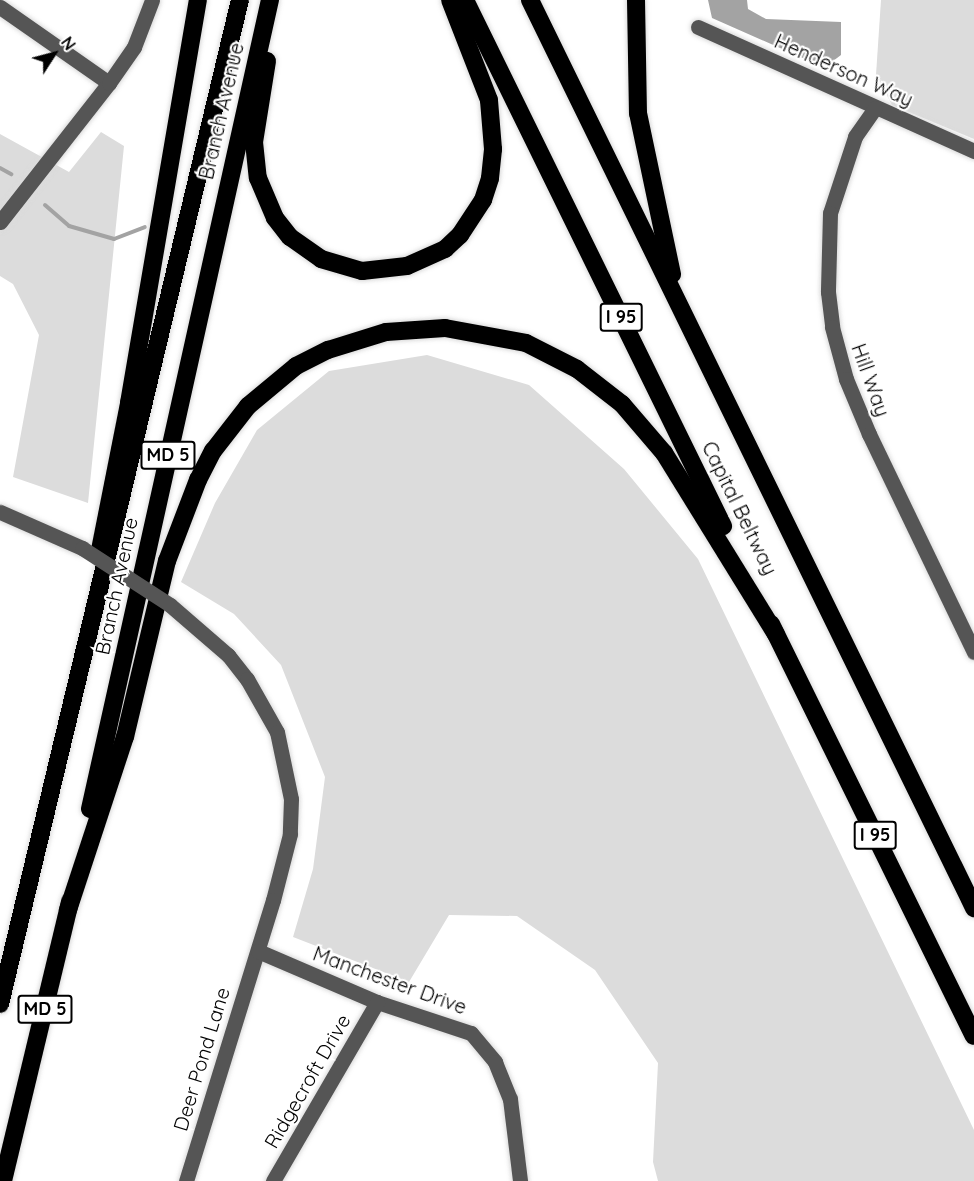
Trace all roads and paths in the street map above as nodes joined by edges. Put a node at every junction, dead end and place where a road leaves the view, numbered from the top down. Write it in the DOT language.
graph roads {
  1 [pos="152,0"];
  2 [pos="198,0"];
  3 [pos="240,0"];
  4 [pos="270,0"];
  5 [pos="277,0"];
  6 [pos="450,0"];
  7 [pos="465,0"];
  8 [pos="530,0"];
  9 [pos="636,0"];
  10 [pos="0,7"];
  11 [pos="698,27"];
  12 [pos="109,83"];
  13 [pos="875,108"];
  14 [pos="974,151"];
  15 [pos="0,222"];
  16 [pos="675,294"];
  17 [pos="0,512"];
  18 [pos="776,634"];
  19 [pos="974,652"];
  20 [pos="73,700"];
  21 [pos="974,909"];
  22 [pos="68,910"];
  23 [pos="258,951"];
  24 [pos="377,1002"];
  25 [pos="0,1004"];
  26 [pos="974,1036"];
  27 [pos="22,1107"];
  28 [pos="3,1181"];
  29 [pos="9,1181"];
  30 [pos="186,1181"];
  31 [pos="273,1181"];
  32 [pos="520,1181"];
  1 -- 12 [label="street"];
  2 -- 20 [label="highway"];
  3 -- 20 [label="highway, Branch Avenue / MD 5"];
  4 -- 22 [label="highway, Branch Avenue / MD 5"];
  5 -- 6 [label="highway"];
  7 -- 18 [label="highway, Capital Beltway / I 95"];
  8 -- 16 [label="highway, Capital Beltway"];
  9 -- 16 [label="highway"];
  10 -- 12 [label="street"];
  11 -- 13 [label="street, Henderson Way"];
  12 -- 15 [label="street"];
  13 -- 14 [label="street, Henderson Way"];
  13 -- 19 [label="street, Hill Way"];
  16 -- 21 [label="highway, Capital Beltway"];
  17 -- 23 [label="street, bridge"];
  18 -- 22 [label="highway"];
  18 -- 26 [label="highway, Capital Beltway / I 95"];
  20 -- 25 [label="highway, Branch Avenue / MD 5"];
  22 -- 27 [label="highway, Branch Avenue / MD 5"];
  23 -- 24 [label="street, Manchester Drive"];
  23 -- 30 [label="street, Deer Pond Lane"];
  24 -- 31 [label="street, Ridgecroft Drive"];
  24 -- 32 [label="street, Manchester Drive"];
  27 -- 28 [label="highway, Branch Avenue / MD 5"];
  27 -- 29 [label="highway"];
}
